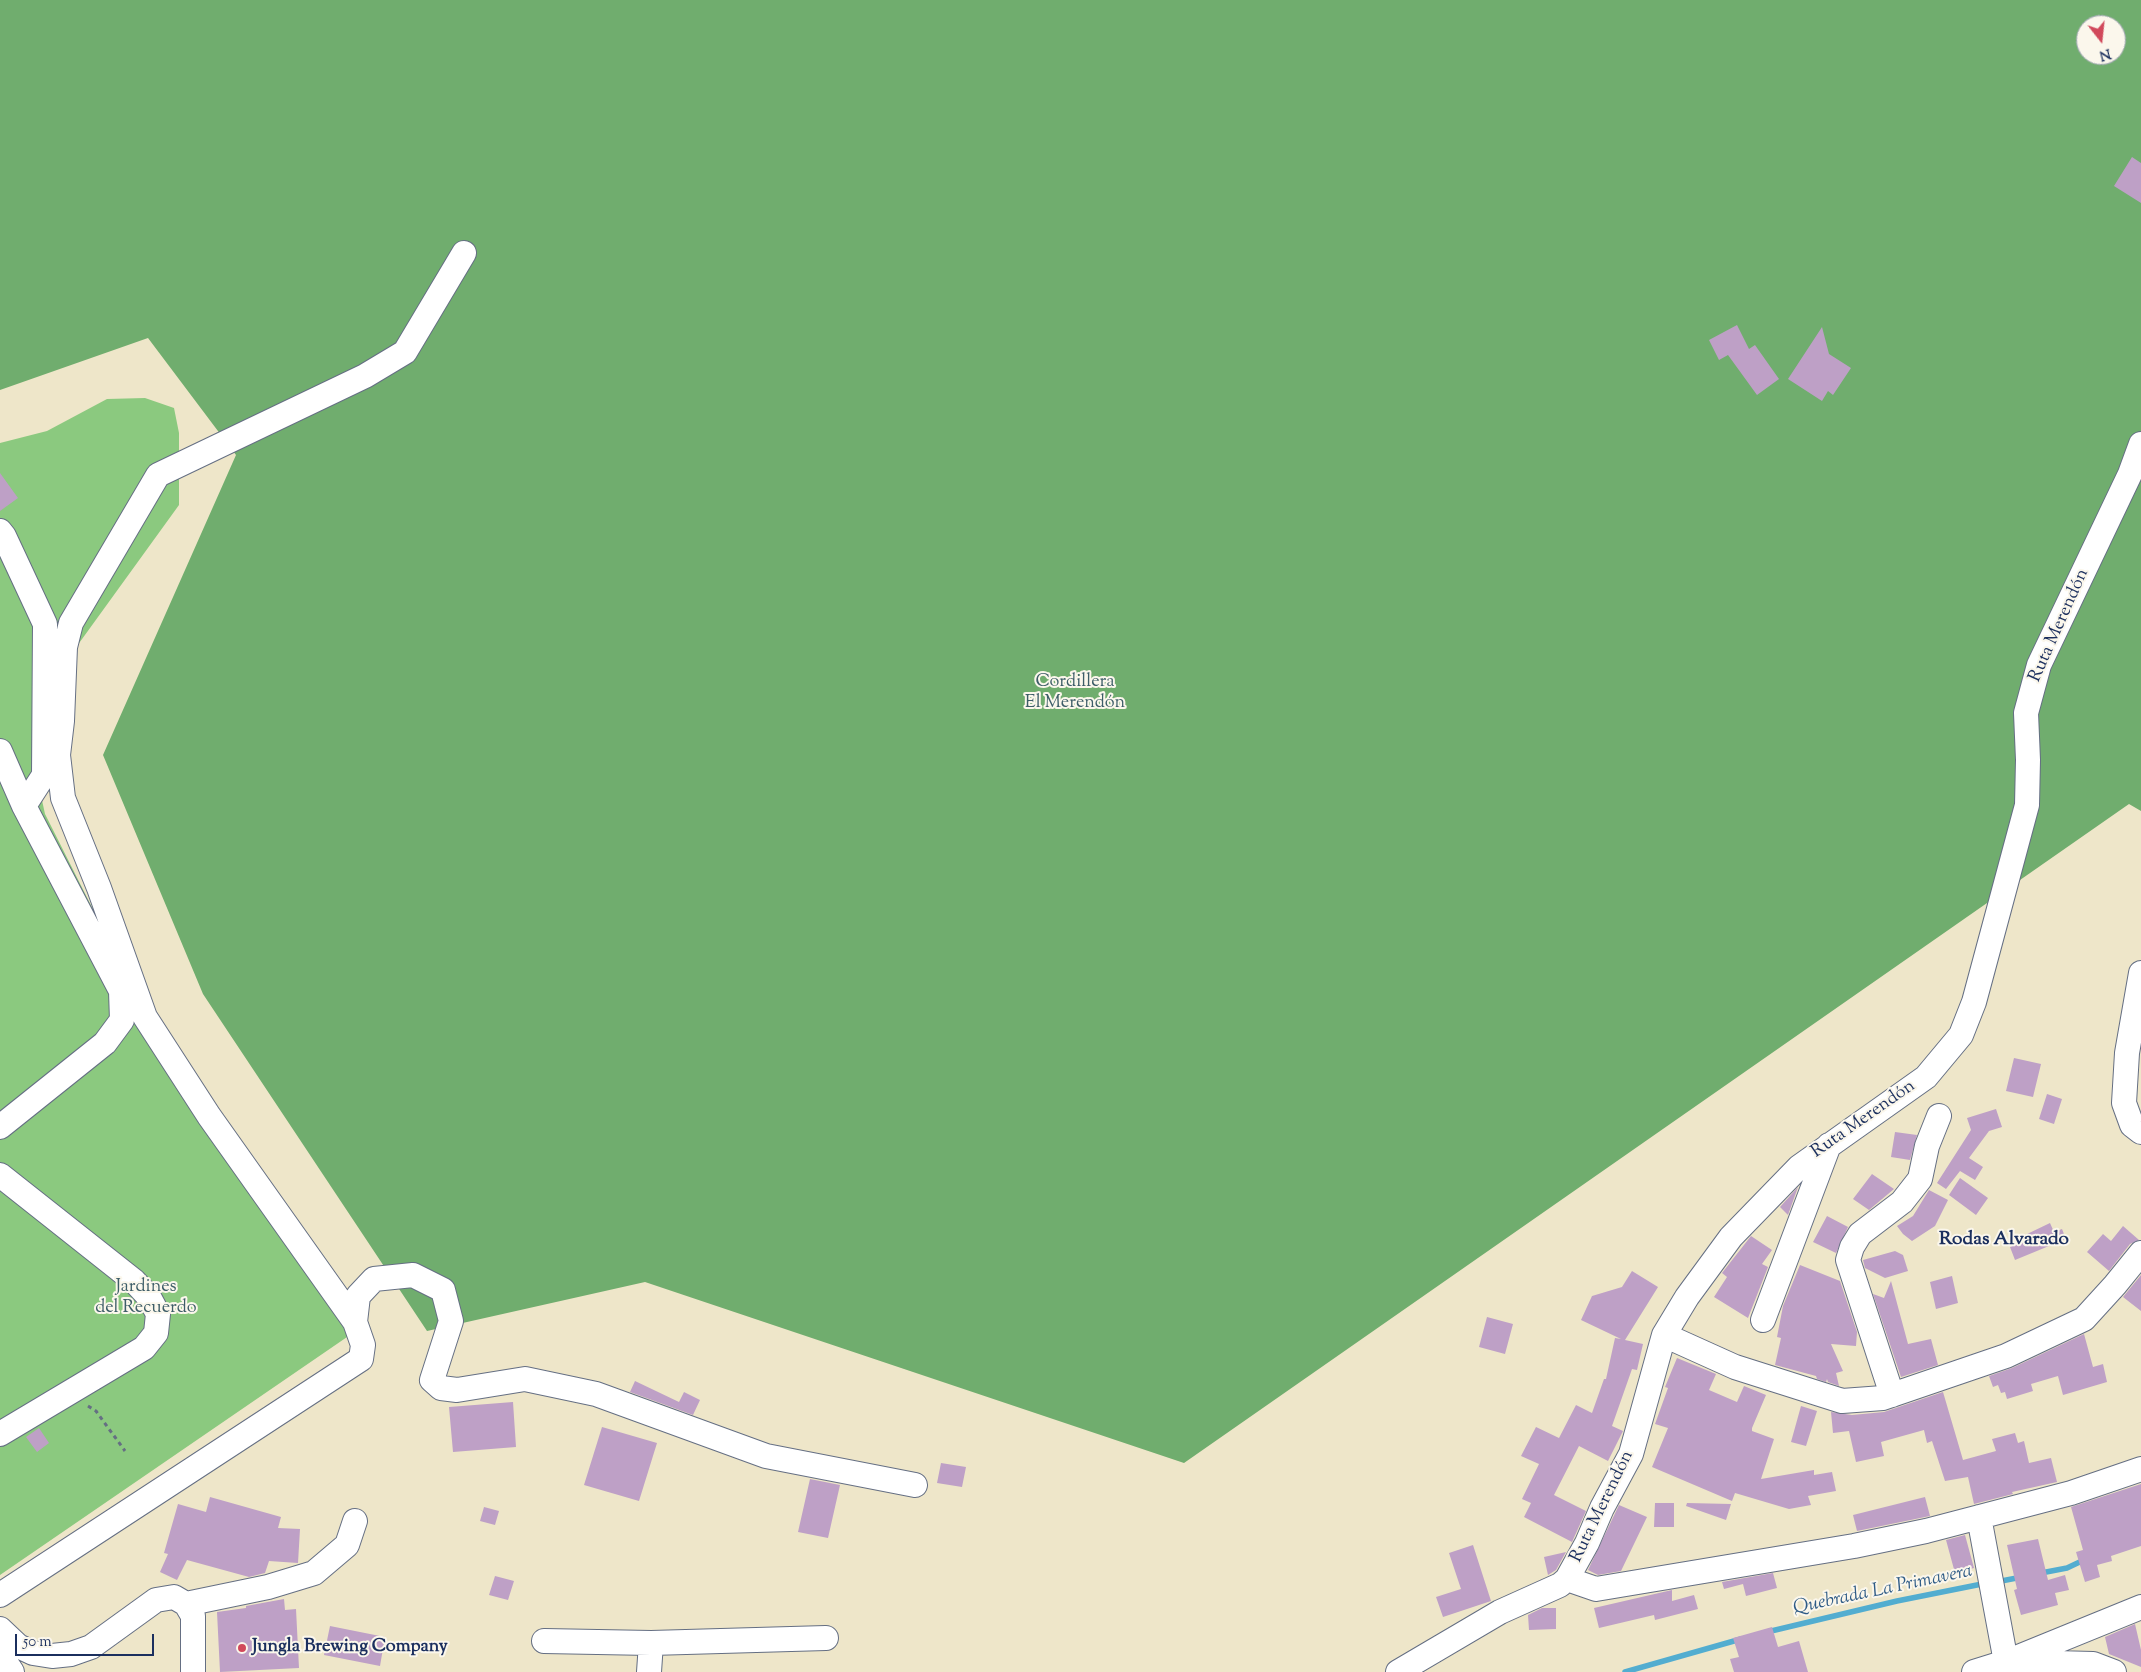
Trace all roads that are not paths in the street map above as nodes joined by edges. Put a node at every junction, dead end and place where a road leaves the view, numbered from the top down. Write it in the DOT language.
graph roads {
  1 [pos="464,253"];
  2 [pos="2141,444"];
  3 [pos="0,531"];
  4 [pos="0,750"];
  5 [pos="24,806"];
  6 [pos="2141,973"];
  7 [pos="1939,1116"];
  8 [pos="0,1126"];
  9 [pos="2141,1132"];
  10 [pos="1829,1145"];
  11 [pos="0,1174"];
  12 [pos="2141,1253"];
  13 [pos="1763,1320"];
  14 [pos="355,1322"];
  15 [pos="1664,1336"];
  16 [pos="1892,1395"];
  17 [pos="0,1434"];
  18 [pos="2141,1469"];
  19 [pos="915,1486"];
  20 [pos="1979,1517"];
  21 [pos="355,1521"];
  22 [pos="1567,1579"];
  23 [pos="0,1595"];
  24 [pos="186,1604"];
  25 [pos="2141,1607"];
  26 [pos="0,1629"];
  27 [pos="826,1638"];
  28 [pos="544,1641"];
  29 [pos="651,1643"];
  30 [pos="0,1654"];
  31 [pos="2006,1662"];
  32 [pos="12,1672"];
  33 [pos="193,1672"];
  34 [pos="649,1672"];
  35 [pos="1398,1672"];
  36 [pos="1974,1672"];
  37 [pos="2114,1672"];
  1 -- 14 [label="street"];
  2 -- 10 [label="street, Ruta Merendón"];
  3 -- 5 [label="street"];
  4 -- 5 [label="street"];
  5 -- 8 [label="street"];
  6 -- 9 [label="street"];
  7 -- 16 [label="street"];
  10 -- 13 [label="street"];
  10 -- 15 [label="street, Ruta Merendón"];
  11 -- 17 [label="street"];
  12 -- 16 [label="street"];
  14 -- 19 [label="street"];
  14 -- 23 [label="street"];
  15 -- 16 [label="street"];
  15 -- 22 [label="street, Ruta Merendón"];
  18 -- 20 [label="street"];
  20 -- 22 [label="street"];
  20 -- 31 [label="street"];
  21 -- 24 [label="street"];
  22 -- 35 [label="street, Ruta Merendón"];
  24 -- 26 [label="street"];
  24 -- 33 [label="street"];
  25 -- 31 [label="street"];
  27 -- 29 [label="street"];
  28 -- 29 [label="street"];
  29 -- 34 [label="street"];
  30 -- 32 [label="street"];
  31 -- 36 [label="street"];
  31 -- 37 [label="street"];
}
